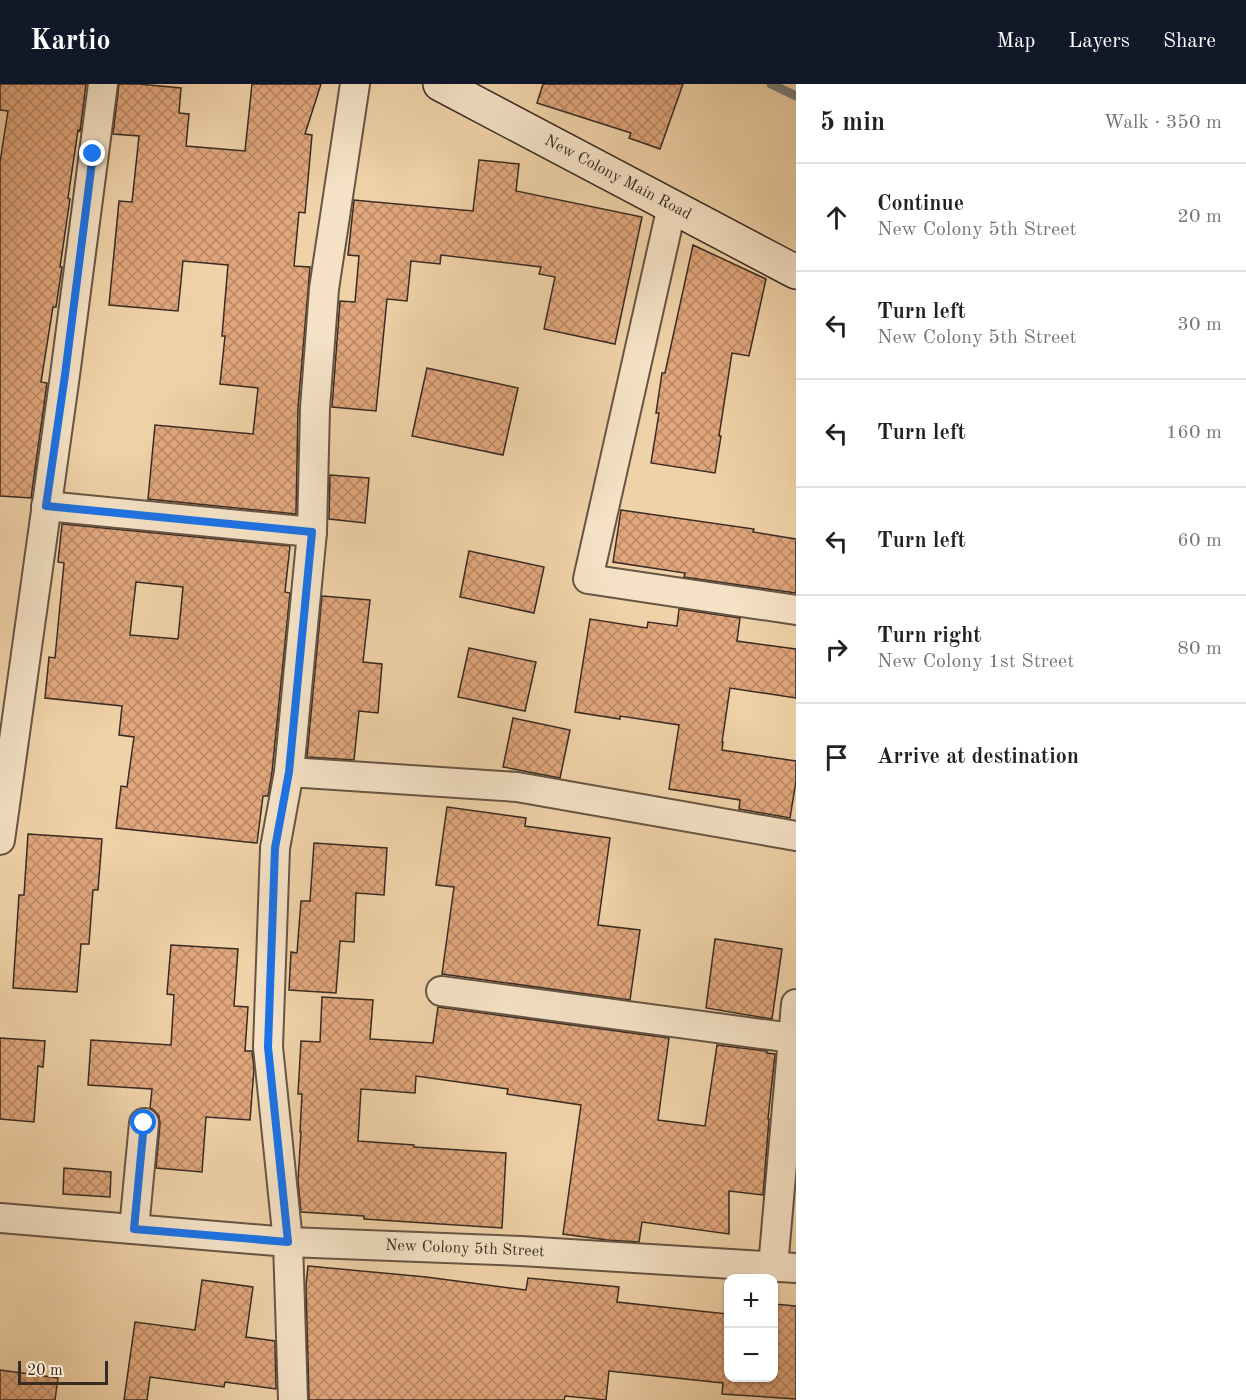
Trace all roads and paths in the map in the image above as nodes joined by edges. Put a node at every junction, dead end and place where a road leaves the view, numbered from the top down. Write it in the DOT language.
graph roads {
  1 [pos="103,84"];
  2 [pos="355,84"];
  3 [pos="440,84"];
  4 [pos="672,206"];
  5 [pos="796,272"];
  6 [pos="46,506"];
  7 [pos="312,532"];
  8 [pos="796,610"];
  9 [pos="289,772"];
  10 [pos="796,836"];
  11 [pos="0,840"];
  12 [pos="441,991"];
  13 [pos="796,1004"];
  14 [pos="792,1038"];
  15 [pos="144,1123"];
  16 [pos="0,1218"];
  17 [pos="134,1229"];
  18 [pos="288,1242"];
  19 [pos="785,1267"];
  20 [pos="293,1400"];
  1 -- 6 [label="street"];
  2 -- 7 [label="street"];
  3 -- 4 [label="street, New Colony Main Road"];
  4 -- 5 [label="street, New Colony Main Road"];
  4 -- 8 [label="street"];
  6 -- 7 [label="street"];
  6 -- 11 [label="street"];
  7 -- 9 [label="street"];
  9 -- 10 [label="street"];
  9 -- 18 [label="street"];
  12 -- 14 [label="street"];
  13 -- 14 [label="street"];
  14 -- 19 [label="street"];
  15 -- 17 [label="street"];
  16 -- 17 [label="street, New Colony 5th Street"];
  17 -- 18 [label="street, New Colony 5th Street"];
  18 -- 19 [label="street, New Colony 5th Street"];
  18 -- 20 [label="street"];
}
